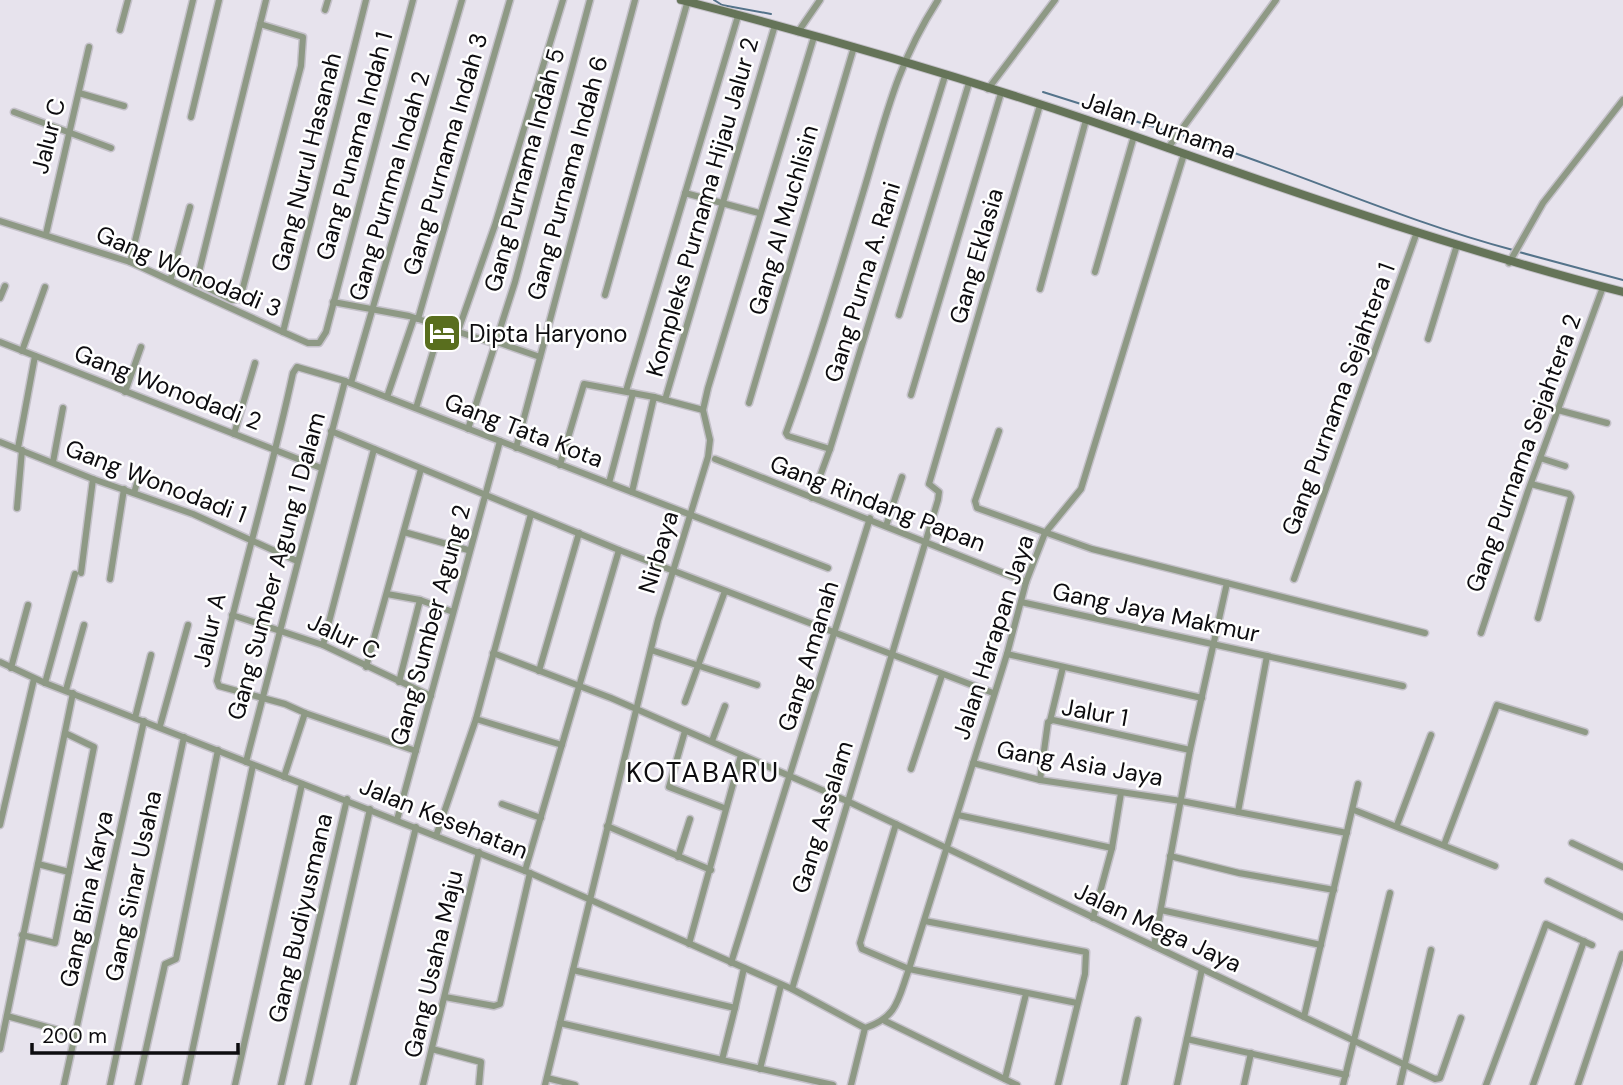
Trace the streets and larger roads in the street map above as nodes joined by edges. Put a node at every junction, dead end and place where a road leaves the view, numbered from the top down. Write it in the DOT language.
graph roads {
  1 [pos="128,0"];
  2 [pos="193,0"];
  3 [pos="219,0"];
  4 [pos="266,0"];
  5 [pos="328,0"];
  6 [pos="366,0"];
  7 [pos="413,0"];
  8 [pos="463,0"];
  9 [pos="510,0"];
  10 [pos="563,0"];
  11 [pos="590,0"];
  12 [pos="635,0"];
  13 [pos="685,0"];
  14 [pos="820,0"];
  15 [pos="938,0"];
  16 [pos="1055,0"];
  17 [pos="1276,0"];
  18 [pos="325,10"];
  19 [pos="738,16"];
  20 [pos="260,24"];
  21 [pos="775,25"];
  22 [pos="120,30"];
  23 [pos="798,32"];
  24 [pos="814,37"];
  25 [pos="89,47"];
  26 [pos="854,47"];
  27 [pos="902,63"];
  28 [pos="945,76"];
  29 [pos="969,83"];
  30 [pos="988,89"];
  31 [pos="79,93"];
  32 [pos="1001,93"];
  33 [pos="1623,100"];
  34 [pos="1040,105"];
  35 [pos="124,106"];
  36 [pos="15,112"];
  37 [pos="191,117"];
  38 [pos="1086,120"];
  39 [pos="70,132"];
  40 [pos="1134,136"];
  41 [pos="1169,147"];
  42 [pos="111,148"];
  43 [pos="1184,154"];
  44 [pos="685,193"];
  45 [pos="723,203"];
  46 [pos="190,207"];
  47 [pos="759,213"];
  48 [pos="0,221"];
  49 [pos="1417,232"];
  50 [pos="46,234"];
  51 [pos="1457,245"];
  52 [pos="130,262"];
  53 [pos="1509,262"];
  54 [pos="1095,272"];
  55 [pos="171,278"];
  56 [pos="5,286"];
  57 [pos="195,286"];
  58 [pos="1603,287"];
  59 [pos="45,288"];
  60 [pos="1040,289"];
  61 [pos="1623,292"];
  62 [pos="605,296"];
  63 [pos="0,298"];
  64 [pos="333,302"];
  65 [pos="374,310"];
  66 [pos="899,315"];
  67 [pos="416,318"];
  68 [pos="441,326"];
  69 [pos="458,331"];
  70 [pos="283,332"];
  71 [pos="1427,339"];
  72 [pos="0,342"];
  73 [pos="496,343"];
  74 [pos="141,347"];
  75 [pos="22,351"];
  76 [pos="35,356"];
  77 [pos="540,357"];
  78 [pos="255,363"];
  79 [pos="293,373"];
  80 [pos="348,382"];
  81 [pos="125,391"];
  82 [pos="630,392"];
  83 [pos="911,395"];
  84 [pos="387,397"];
  85 [pos="654,397"];
  86 [pos="665,400"];
  87 [pos="749,403"];
  88 [pos="62,408"];
  89 [pos="416,408"];
  90 [pos="703,410"];
  91 [pos="1558,410"];
  92 [pos="1606,423"];
  93 [pos="468,429"];
  94 [pos="331,431"];
  95 [pos="999,431"];
  96 [pos="234,434"];
  97 [pos="0,442"];
  98 [pos="500,442"];
  99 [pos="516,448"];
  100 [pos="20,449"];
  101 [pos="374,449"];
  102 [pos="831,449"];
  103 [pos="276,450"];
  104 [pos="712,458"];
  105 [pos="1540,458"];
  106 [pos="53,462"];
  107 [pos="560,464"];
  108 [pos="1565,466"];
  109 [pos="321,468"];
  110 [pos="421,469"];
  111 [pos="139,475"];
  112 [pos="902,477"];
  113 [pos="93,479"];
  114 [pos="609,483"];
  115 [pos="1531,484"];
  116 [pos="124,489"];
  117 [pos="632,492"];
  118 [pos="134,493"];
  119 [pos="485,495"];
  120 [pos="812,498"];
  121 [pos="17,508"];
  122 [pos="691,513"];
  123 [pos="531,514"];
  124 [pos="870,518"];
  125 [pos="886,526"];
  126 [pos="404,532"];
  127 [pos="579,533"];
  128 [pos="1045,533"];
  129 [pos="250,539"];
  130 [pos="925,542"];
  131 [pos="468,550"];
  132 [pos="619,550"];
  133 [pos="297,561"];
  134 [pos="828,568"];
  135 [pos="672,570"];
  136 [pos="110,579"];
  137 [pos="1294,579"];
  138 [pos="1026,582"];
  139 [pos="1227,583"];
  140 [pos="725,591"];
  141 [pos="387,594"];
  142 [pos="420,600"];
  143 [pos="1021,602"];
  144 [pos="28,606"];
  145 [pos="453,612"];
  146 [pos="232,615"];
  147 [pos="1538,618"];
  148 [pos="84,625"];
  149 [pos="188,625"];
  150 [pos="279,628"];
  151 [pos="1425,633"];
  152 [pos="1481,633"];
  153 [pos="836,634"];
  154 [pos="323,645"];
  155 [pos="1214,646"];
  156 [pos="651,650"];
  157 [pos="493,653"];
  158 [pos="1007,654"];
  159 [pos="151,655"];
  160 [pos="891,656"];
  161 [pos="1267,656"];
  162 [pos="0,662"];
  163 [pos="698,666"];
  164 [pos="366,667"];
  165 [pos="1063,667"];
  166 [pos="11,668"];
  167 [pos="539,671"];
  168 [pos="942,675"];
  169 [pos="34,679"];
  170 [pos="399,682"];
  171 [pos="45,683"];
  172 [pos="757,685"];
  173 [pos="1404,686"];
  174 [pos="579,688"];
  175 [pos="69,692"];
  176 [pos="993,693"];
  177 [pos="431,696"];
  178 [pos="262,698"];
  179 [pos="1202,698"];
  180 [pos="685,702"];
  181 [pos="725,706"];
  182 [pos="636,709"];
  183 [pos="305,713"];
  184 [pos="135,718"];
  185 [pos="476,719"];
  186 [pos="144,721"];
  187 [pos="1050,721"];
  188 [pos="159,726"];
  189 [pos="685,731"];
  190 [pos="1585,732"];
  191 [pos="65,733"];
  192 [pos="1431,735"];
  193 [pos="184,737"];
  194 [pos="712,741"];
  195 [pos="562,745"];
  196 [pos="218,750"];
  197 [pos="1190,750"];
  198 [pos="416,751"];
  199 [pos="741,755"];
  200 [pos="249,763"];
  201 [pos="973,763"];
  202 [pos="911,769"];
  203 [pos="284,777"];
  204 [pos="791,778"];
  205 [pos="1040,779"];
  206 [pos="302,784"];
  207 [pos="1359,784"];
  208 [pos="1121,793"];
  209 [pos="347,799"];
  210 [pos="847,801"];
  211 [pos="1181,801"];
  212 [pos="502,804"];
  213 [pos="724,808"];
  214 [pos="370,809"];
  215 [pos="1354,810"];
  216 [pos="1238,812"];
  217 [pos="958,815"];
  218 [pos="541,818"];
  219 [pos="690,819"];
  220 [pos="397,820"];
  221 [pos="896,824"];
  222 [pos="0,825"];
  223 [pos="1397,825"];
  224 [pos="607,826"];
  225 [pos="416,827"];
  226 [pos="1348,833"];
  227 [pos="436,836"];
  228 [pos="1572,843"];
  229 [pos="1444,845"];
  230 [pos="946,848"];
  231 [pos="1112,848"];
  232 [pos="479,852"];
  233 [pos="1170,856"];
  234 [pos="678,857"];
  235 [pos="38,864"];
  236 [pos="1495,866"];
  237 [pos="1623,867"];
  238 [pos="711,870"];
  239 [pos="69,872"];
  240 [pos="527,872"];
  241 [pos="1548,881"];
  242 [pos="1334,890"];
  243 [pos="1390,893"];
  244 [pos="589,899"];
  245 [pos="1161,910"];
  246 [pos="1623,917"];
  247 [pos="1093,918"];
  248 [pos="925,921"];
  249 [pos="22,935"];
  250 [pos="1584,941"];
  251 [pos="689,944"];
  252 [pos="1321,945"];
  253 [pos="1592,945"];
  254 [pos="1154,946"];
  255 [pos="1431,950"];
  256 [pos="1622,954"];
  257 [pos="1428,962"];
  258 [pos="731,963"];
  259 [pos="1436,964"];
  260 [pos="744,968"];
  261 [pos="909,969"];
  262 [pos="573,970"];
  263 [pos="1202,970"];
  264 [pos="781,985"];
  265 [pos="792,989"];
  266 [pos="1026,994"];
  267 [pos="445,997"];
  268 [pos="1077,1003"];
  269 [pos="735,1007"];
  270 [pos="7,1016"];
  271 [pos="1304,1017"];
  272 [pos="1461,1018"];
  273 [pos="1138,1020"];
  274 [pos="885,1021"];
  275 [pos="560,1023"];
  276 [pos="865,1028"];
  277 [pos="76,1035"];
  278 [pos="1187,1039"];
  279 [pos="1354,1042"];
  280 [pos="0,1049"];
  281 [pos="432,1049"];
  282 [pos="1251,1053"];
  283 [pos="722,1060"];
  284 [pos="1405,1064"];
  285 [pos="760,1069"];
  286 [pos="1346,1075"];
  287 [pos="1005,1079"];
  288 [pos="546,1081"];
  289 [pos="1015,1084"];
  290 [pos="64,1085"];
  291 [pos="110,1085"];
  292 [pos="138,1085"];
  293 [pos="185,1085"];
  294 [pos="235,1085"];
  295 [pos="281,1085"];
  296 [pos="308,1085"];
  297 [pos="353,1085"];
  298 [pos="424,1085"];
  299 [pos="479,1085"];
  300 [pos="575,1085"];
  301 [pos="833,1085"];
  302 [pos="851,1085"];
  303 [pos="1058,1085"];
  304 [pos="1124,1085"];
  305 [pos="1177,1085"];
  306 [pos="1244,1085"];
  307 [pos="1343,1085"];
  308 [pos="1400,1085"];
  309 [pos="1486,1085"];
  310 [pos="1533,1085"];
  311 [pos="1578,1085"];
  1 -- 22 [label="street"];
  2 -- 52 [label="street"];
  3 -- 37 [label="street"];
  4 -- 20 [label="street"];
  5 -- 18 [label="street"];
  6 -- 70 [label="street, Gang Nurul Hasanah"];
  7 -- 64 [label="street, Gang Punama Indah 1"];
  8 -- 65 [label="street, Gang Purnma Indah 2"];
  9 -- 67 [label="street, Gang Purnama Indah 3"];
  10 -- 69 [label="street"];
  11 -- 73 [label="street, Gang Purnama Indah 5"];
  12 -- 77 [label="street, Gang Purnama Indah 6"];
  13 -- 19 [label="street, Jalan Purnama"];
  13 -- 62 [label="street"];
  14 -- 23 [label="street"];
  15 -- 27 [label="street"];
  16 -- 30 [label="street"];
  17 -- 41 [label="street"];
  19 -- 21 [label="street, Jalan Purnama"];
  19 -- 44 [label="street"];
  20 -- 57 [label="street"];
  20 -- 57 [label="street"];
  21 -- 23 [label="street, Jalan Purnama"];
  21 -- 45 [label="street, Kompleks Purnama Hijau Jalur 2"];
  23 -- 24 [label="street, Jalan Purnama"];
  24 -- 26 [label="street, Jalan Purnama"];
  24 -- 47 [label="street, Nirbaya"];
  25 -- 31 [label="street, Jalur C"];
  26 -- 27 [label="street, Jalan Purnama"];
  26 -- 87 [label="street, Gang Al Muchlisin"];
  27 -- 28 [label="street, Jalan Purnama"];
  27 -- 102 [label="street"];
  28 -- 29 [label="street, Jalan Purnama"];
  28 -- 102 [label="street, Gang Purna A. Rani"];
  29 -- 30 [label="street, Jalan Purnama"];
  29 -- 66 [label="street"];
  30 -- 32 [label="street, Jalan Purnama"];
  31 -- 35 [label="street"];
  31 -- 39 [label="street, Jalur C"];
  32 -- 34 [label="street, Jalan Purnama"];
  32 -- 83 [label="street"];
  33 -- 53 [label="street"];
  34 -- 38 [label="street, Jalan Purnama"];
  34 -- 130 [label="street, Gang Eklasia"];
  36 -- 39 [label="street"];
  38 -- 40 [label="street, Jalan Purnama"];
  38 -- 60 [label="street"];
  39 -- 42 [label="street"];
  39 -- 50 [label="street, Jalur C"];
  40 -- 41 [label="street, Jalan Purnama"];
  40 -- 54 [label="street"];
  41 -- 43 [label="street, Jalan Purnama"];
  43 -- 49 [label="street, Jalan Purnama"];
  43 -- 128 [label="street, Jalan Harapan Jaya"];
  44 -- 45 [label="street"];
  44 -- 82 [label="street"];
  45 -- 47 [label="street"];
  45 -- 86 [label="street, Kompleks Purnama Hijau Jalur 2"];
  46 -- 55 [label="street"];
  47 -- 90 [label="street, Nirbaya"];
  48 -- 50 [label="street, Gang Wonodadi 3"];
  49 -- 51 [label="street, Jalan Purnama"];
  49 -- 137 [label="street, Gang Purnama Sejahtera 1"];
  50 -- 52 [label="street, Gang Wonodadi 3"];
  51 -- 53 [label="street, Jalan Purnama"];
  51 -- 71 [label="street"];
  52 -- 55 [label="street, Gang Wonodadi 3"];
  53 -- 58 [label="street, Jalan Purnama"];
  55 -- 57 [label="street, Gang Wonodadi 3"];
  56 -- 63 [label="street"];
  57 -- 70 [label="street, Gang Wonodadi 3"];
  58 -- 61 [label="street, Jalan Purnama"];
  58 -- 91 [label="street, Gang Purnama Sejahtera 2"];
  59 -- 75 [label="street"];
  64 -- 65 [label="street"];
  64 -- 70 [label="street, Gang Wonodadi 3"];
  65 -- 67 [label="street"];
  65 -- 80 [label="street, Gang Purnma Indah 2"];
  67 -- 68 [label="street"];
  67 -- 84 [label="street, Gang Purnama Indah 3"];
  68 -- 69 [label="street"];
  68 -- 89 [label="street"];
  69 -- 73 [label="street"];
  72 -- 75 [label="street, Gang Wonodadi 2"];
  73 -- 77 [label="street"];
  73 -- 93 [label="street, Gang Purnama Indah 5"];
  74 -- 81 [label="street"];
  75 -- 76 [label="street, Gang Wonodadi 2"];
  76 -- 81 [label="street, Gang Wonodadi 2"];
  76 -- 100 [label="street"];
  77 -- 99 [label="street, Gang Purnama Indah 6"];
  78 -- 96 [label="street"];
  79 -- 80 [label="street, Gang Tata Kota"];
  79 -- 103 [label="street, Jalur A"];
  80 -- 84 [label="street, Gang Tata Kota"];
  80 -- 94 [label="street, Gang Sumber Agung 1 Dalam"];
  81 -- 96 [label="street, Gang Wonodadi 2"];
  82 -- 85 [label="street"];
  82 -- 107 [label="street"];
  82 -- 114 [label="street"];
  84 -- 89 [label="street, Gang Tata Kota"];
  85 -- 86 [label="street"];
  85 -- 117 [label="street"];
  86 -- 90 [label="street"];
  88 -- 106 [label="street"];
  89 -- 93 [label="street, Gang Tata Kota"];
  90 -- 104 [label="street, Nirbaya"];
  91 -- 92 [label="street"];
  91 -- 105 [label="street, Gang Purnama Sejahtera 2"];
  93 -- 98 [label="street, Gang Tata Kota"];
  94 -- 101 [label="street"];
  94 -- 109 [label="street, Gang Sumber Agung 1 Dalam"];
  95 -- 128 [label="street"];
  96 -- 103 [label="street, Gang Wonodadi 2"];
  97 -- 100 [label="street, Gang Wonodadi 1"];
  98 -- 99 [label="street, Gang Tata Kota"];
  98 -- 119 [label="street, Gang Sumber Agung 2"];
  99 -- 107 [label="street, Gang Tata Kota"];
  100 -- 106 [label="street, Gang Wonodadi 1"];
  100 -- 121 [label="street"];
  101 -- 110 [label="street"];
  101 -- 154 [label="street"];
  102 -- 120 [label="street, Gang Purna A. Rani"];
  103 -- 109 [label="street, Gang Wonodadi 2"];
  103 -- 129 [label="street, Jalur A"];
  104 -- 120 [label="street, Gang Rindang Papan"];
  104 -- 122 [label="street, Nirbaya"];
  105 -- 108 [label="street"];
  105 -- 115 [label="street, Gang Purnama Sejahtera 2"];
  106 -- 113 [label="street, Gang Wonodadi 1"];
  107 -- 114 [label="street, Gang Tata Kota"];
  109 -- 133 [label="street, Gang Sumber Agung 1 Dalam"];
  110 -- 119 [label="street"];
  110 -- 126 [label="street"];
  111 -- 118 [label="street"];
  112 -- 125 [label="street"];
  113 -- 116 [label="street, Gang Wonodadi 1"];
  113 -- 171 [label="street"];
  114 -- 117 [label="street, Gang Tata Kota"];
  115 -- 147 [label="street"];
  115 -- 152 [label="street, Gang Purnama Sejahtera 2"];
  116 -- 118 [label="street, Gang Wonodadi 1"];
  116 -- 136 [label="street"];
  117 -- 122 [label="street, Gang Tata Kota"];
  118 -- 129 [label="street, Gang Wonodadi 1"];
  119 -- 123 [label="street"];
  119 -- 131 [label="street, Gang Sumber Agung 2"];
  120 -- 124 [label="street, Gang Rindang Papan"];
  122 -- 134 [label="street, Gang Tata Kota"];
  122 -- 135 [label="street, Nirbaya"];
  123 -- 127 [label="street"];
  123 -- 157 [label="street"];
  124 -- 125 [label="street, Gang Rindang Papan"];
  124 -- 153 [label="street, Gang Amanah"];
  125 -- 130 [label="street, Gang Rindang Papan"];
  126 -- 131 [label="street"];
  126 -- 141 [label="street"];
  127 -- 132 [label="street"];
  127 -- 167 [label="street"];
  128 -- 138 [label="street, Jalan Harapan Jaya"];
  128 -- 139 [label="street"];
  129 -- 133 [label="street, Gang Wonodadi 1"];
  129 -- 146 [label="street, Jalur A"];
  130 -- 138 [label="street, Gang Rindang Papan"];
  130 -- 160 [label="street, Gang Assalam"];
  131 -- 145 [label="street, Gang Sumber Agung 2"];
  132 -- 135 [label="street"];
  132 -- 174 [label="street"];
  133 -- 150 [label="street, Gang Sumber Agung 1 Dalam"];
  135 -- 140 [label="street"];
  135 -- 156 [label="street, Nirbaya"];
  138 -- 143 [label="street, Jalan Harapan Jaya"];
  139 -- 151 [label="street"];
  139 -- 155 [label="street"];
  140 -- 153 [label="street"];
  140 -- 163 [label="street"];
  141 -- 142 [label="street"];
  141 -- 164 [label="street"];
  142 -- 145 [label="street"];
  142 -- 170 [label="street"];
  143 -- 155 [label="street, Gang Jaya Makmur"];
  143 -- 158 [label="street, Jalan Harapan Jaya"];
  144 -- 166 [label="street"];
  145 -- 177 [label="street, Gang Sumber Agung 2"];
  146 -- 150 [label="street, Jalur C"];
  146 -- 178 [label="street, Jalur A"];
  148 -- 175 [label="street"];
  149 -- 188 [label="street"];
  150 -- 154 [label="street, Jalur C"];
  150 -- 178 [label="street, Gang Sumber Agung 1 Dalam"];
  153 -- 160 [label="street"];
  153 -- 204 [label="street, Gang Amanah"];
  154 -- 164 [label="street, Jalur C"];
  155 -- 161 [label="street, Gang Jaya Makmur"];
  155 -- 179 [label="street"];
  156 -- 163 [label="street"];
  156 -- 182 [label="street, Nirbaya"];
  157 -- 167 [label="street, Jalan Mega Jaya"];
  157 -- 185 [label="street"];
  158 -- 165 [label="street"];
  158 -- 176 [label="street, Jalan Harapan Jaya"];
  159 -- 184 [label="street"];
  160 -- 168 [label="street"];
  160 -- 210 [label="street, Gang Assalam"];
  161 -- 173 [label="street, Gang Jaya Makmur"];
  161 -- 216 [label="street"];
  162 -- 166 [label="street, Jalan Kesehatan"];
  163 -- 172 [label="street"];
  163 -- 180 [label="street"];
  164 -- 170 [label="street, Jalur C"];
  165 -- 179 [label="street"];
  165 -- 187 [label="street"];
  166 -- 169 [label="street, Jalan Kesehatan"];
  167 -- 174 [label="street, Jalan Mega Jaya"];
  168 -- 176 [label="street"];
  168 -- 202 [label="street"];
  169 -- 171 [label="street, Jalan Kesehatan"];
  169 -- 222 [label="street"];
  170 -- 177 [label="street, Jalur C"];
  171 -- 175 [label="street, Jalan Kesehatan"];
  174 -- 182 [label="street, Jalan Mega Jaya"];
  174 -- 195 [label="street"];
  175 -- 184 [label="street, Jalan Kesehatan"];
  175 -- 191 [label="street"];
  176 -- 201 [label="street, Jalan Harapan Jaya"];
  177 -- 198 [label="street, Gang Sumber Agung 2"];
  178 -- 183 [label="street"];
  178 -- 200 [label="street, Gang Sumber Agung 1 Dalam"];
  179 -- 197 [label="street"];
  181 -- 194 [label="street"];
  182 -- 189 [label="street, Jalan Mega Jaya"];
  182 -- 224 [label="street, Nirbaya"];
  183 -- 198 [label="street"];
  183 -- 203 [label="street"];
  184 -- 186 [label="street, Jalan Kesehatan"];
  185 -- 195 [label="street"];
  185 -- 227 [label="street"];
  186 -- 188 [label="street, Jalan Kesehatan"];
  186 -- 277 [label="street, Gang Bina Karya"];
  187 -- 197 [label="street, Jalur 1"];
  187 -- 205 [label="street, Jalur 1"];
  188 -- 193 [label="street, Jalan Kesehatan"];
  189 -- 194 [label="street, Jalan Mega Jaya"];
  189 -- 213 [label="street"];
  190 -- 229 [label="street"];
  191 -- 235 [label="street"];
  191 -- 239 [label="street"];
  192 -- 223 [label="street"];
  193 -- 196 [label="street, Jalan Kesehatan"];
  193 -- 291 [label="street, Gang Sinar Usaha"];
  194 -- 199 [label="street, Jalan Mega Jaya"];
  195 -- 218 [label="street"];
  196 -- 200 [label="street, Jalan Kesehatan"];
  196 -- 292 [label="street"];
  197 -- 211 [label="street"];
  198 -- 220 [label="street, Gang Sumber Agung 2"];
  199 -- 204 [label="street, Jalan Mega Jaya"];
  199 -- 213 [label="street"];
  200 -- 203 [label="street, Jalan Kesehatan"];
  200 -- 293 [label="street, Gang Sumber Agung 1 Dalam"];
  201 -- 205 [label="street, Gang Asia Jaya"];
  201 -- 217 [label="street, Jalan Harapan Jaya"];
  203 -- 206 [label="street, Jalan Kesehatan"];
  204 -- 210 [label="street, Jalan Mega Jaya"];
  204 -- 258 [label="street, Gang Amanah"];
  205 -- 208 [label="street, Gang Asia Jaya"];
  206 -- 209 [label="street, Jalan Kesehatan"];
  206 -- 294 [label="street"];
  207 -- 215 [label="street"];
  208 -- 211 [label="street, Gang Asia Jaya"];
  208 -- 231 [label="street"];
  209 -- 214 [label="street, Jalan Kesehatan"];
  209 -- 295 [label="street, Gang Budiyusmana"];
  210 -- 221 [label="street, Jalan Mega Jaya"];
  210 -- 265 [label="street, Gang Assalam"];
  211 -- 216 [label="street, Gang Asia Jaya"];
  211 -- 233 [label="street"];
  212 -- 218 [label="street"];
  213 -- 238 [label="street"];
  214 -- 220 [label="street, Jalan Kesehatan"];
  214 -- 296 [label="street"];
  215 -- 223 [label="street"];
  215 -- 226 [label="street"];
  216 -- 226 [label="street, Gang Asia Jaya"];
  217 -- 230 [label="street, Jalan Harapan Jaya"];
  217 -- 231 [label="street"];
  218 -- 240 [label="street"];
  219 -- 234 [label="street"];
  220 -- 225 [label="street, Jalan Kesehatan"];
  221 -- 230 [label="street, Jalan Mega Jaya"];
  221 -- 261 [label="street"];
  223 -- 229 [label="street"];
  224 -- 234 [label="street"];
  224 -- 244 [label="street, Nirbaya"];
  225 -- 227 [label="street, Jalan Kesehatan"];
  225 -- 297 [label="street"];
  226 -- 242 [label="street"];
  227 -- 232 [label="street, Jalan Kesehatan"];
  228 -- 237 [label="street"];
  229 -- 236 [label="street"];
  230 -- 247 [label="street, Jalan Mega Jaya"];
  230 -- 248 [label="street, Jalan Harapan Jaya"];
  231 -- 247 [label="street"];
  232 -- 240 [label="street, Jalan Kesehatan"];
  232 -- 267 [label="street, Gang Usaha Maju"];
  233 -- 242 [label="street"];
  233 -- 245 [label="street"];
  234 -- 238 [label="street"];
  235 -- 239 [label="street"];
  235 -- 249 [label="street"];
  238 -- 251 [label="street"];
  239 -- 249 [label="street"];
  240 -- 244 [label="street, Jalan Kesehatan"];
  240 -- 267 [label="street"];
  241 -- 246 [label="street"];
  242 -- 252 [label="street"];
  243 -- 279 [label="street"];
  244 -- 251 [label="street, Jalan Kesehatan"];
  244 -- 262 [label="street, Nirbaya"];
  245 -- 252 [label="street"];
  245 -- 254 [label="street"];
  247 -- 254 [label="street, Jalan Mega Jaya"];
  248 -- 261 [label="street, Jalan Harapan Jaya"];
  248 -- 268 [label="street"];
  249 -- 270 [label="street"];
  250 -- 253 [label="street"];
  250 -- 309 [label="street"];
  250 -- 310 [label="street"];
  251 -- 258 [label="street, Jalan Kesehatan"];
  252 -- 271 [label="street"];
  254 -- 263 [label="street, Jalan Mega Jaya"];
  255 -- 257 [label="street"];
  256 -- 311 [label="street"];
  257 -- 259 [label="street"];
  257 -- 284 [label="street"];
  258 -- 260 [label="street, Jalan Kesehatan"];
  260 -- 264 [label="street, Jalan Kesehatan"];
  260 -- 269 [label="street"];
  261 -- 266 [label="street"];
  261 -- 274 [label="street, Jalan Harapan Jaya"];
  262 -- 269 [label="street"];
  262 -- 275 [label="street, Nirbaya"];
  263 -- 271 [label="street, Jalan Mega Jaya"];
  263 -- 278 [label="street"];
  264 -- 265 [label="street, Jalan Kesehatan"];
  264 -- 285 [label="street"];
  265 -- 276 [label="street, Jalan Kesehatan"];
  266 -- 268 [label="street"];
  266 -- 287 [label="street"];
  267 -- 281 [label="street, Gang Usaha Maju"];
  268 -- 303 [label="street"];
  269 -- 283 [label="street"];
  270 -- 277 [label="street"];
  270 -- 280 [label="street"];
  271 -- 279 [label="street, Jalan Mega Jaya"];
  272 -- 284 [label="street, Jalan Mega Jaya"];
  273 -- 304 [label="street"];
  274 -- 276 [label="street"];
  274 -- 287 [label="street"];
  275 -- 283 [label="street"];
  275 -- 288 [label="street, Nirbaya"];
  276 -- 302 [label="street"];
  277 -- 290 [label="street, Gang Bina Karya"];
  278 -- 282 [label="street"];
  278 -- 305 [label="street"];
  279 -- 284 [label="street, Jalan Mega Jaya"];
  279 -- 286 [label="street"];
  281 -- 298 [label="street, Gang Usaha Maju"];
  281 -- 299 [label="street"];
  282 -- 286 [label="street"];
  282 -- 306 [label="street"];
  283 -- 285 [label="street"];
  284 -- 308 [label="street"];
  285 -- 301 [label="street"];
  286 -- 307 [label="street"];
  287 -- 289 [label="street"];
  288 -- 300 [label="street"];
}
